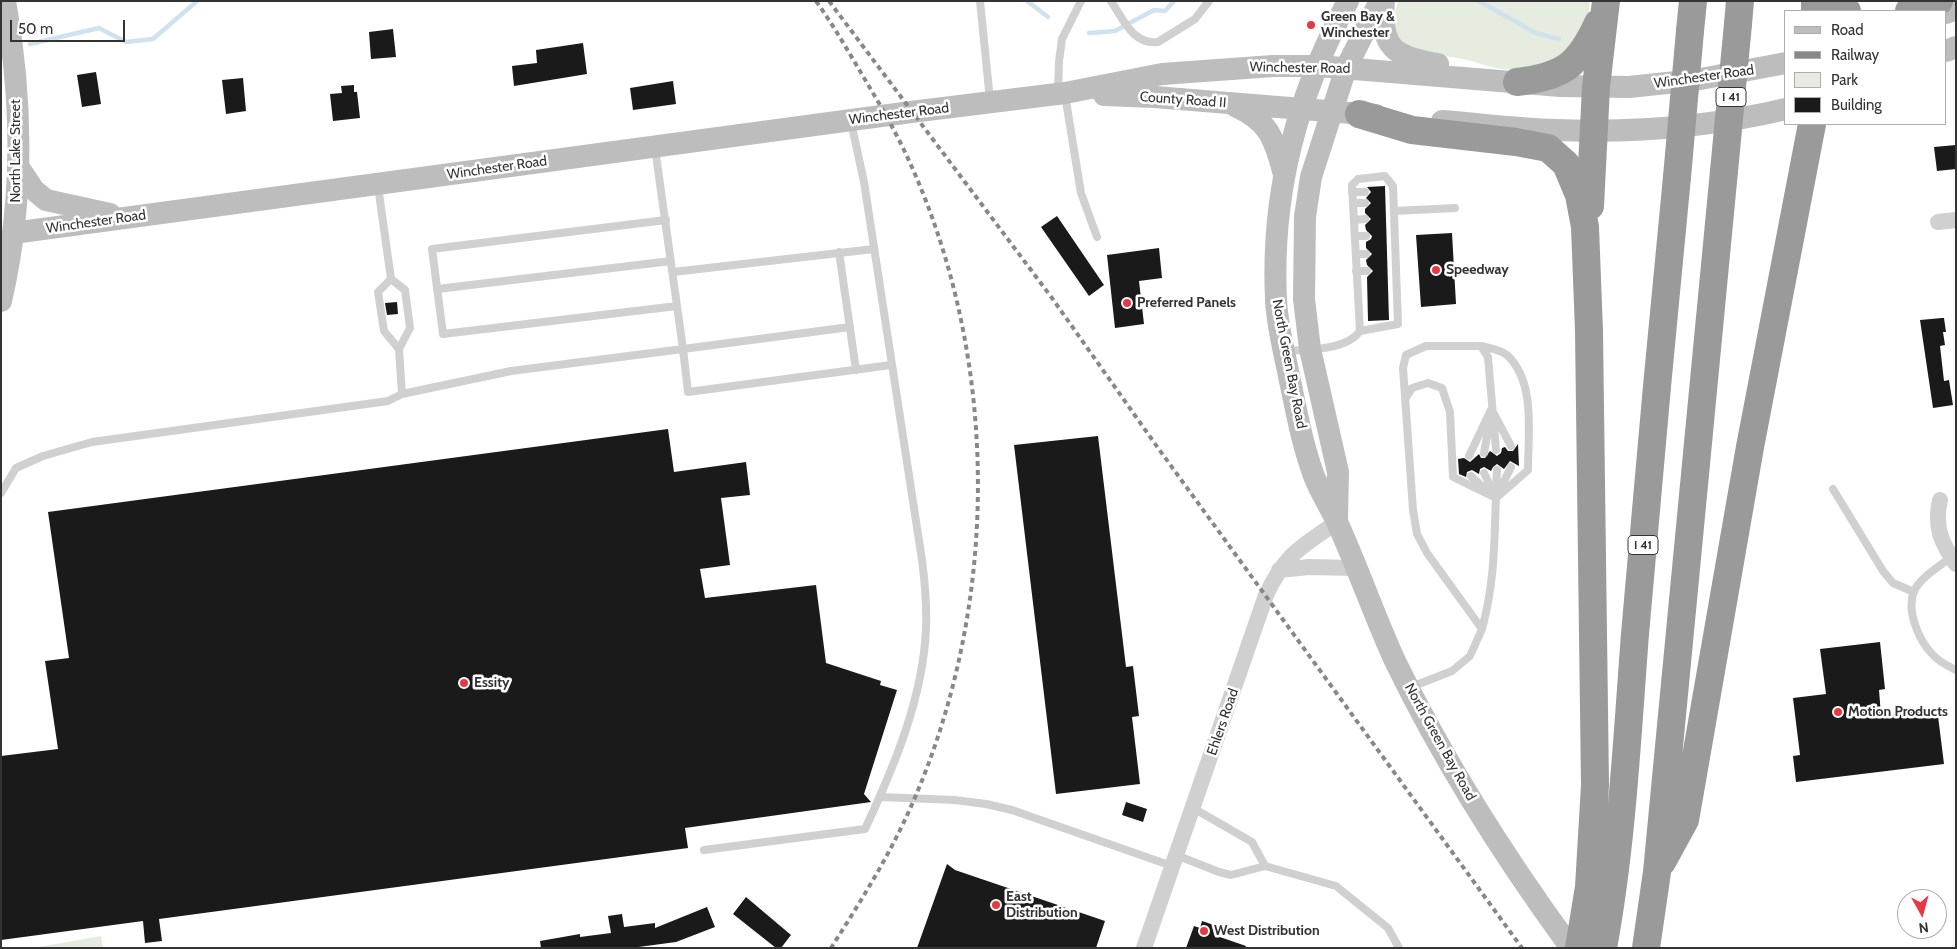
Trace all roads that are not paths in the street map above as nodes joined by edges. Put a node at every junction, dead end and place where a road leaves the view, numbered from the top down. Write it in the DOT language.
graph roads {
  1 [pos="5,1"];
  2 [pos="980,1"];
  3 [pos="1080,1"];
  4 [pos="1111,1"];
  5 [pos="1209,1"];
  6 [pos="1348,1"];
  7 [pos="1380,1"];
  8 [pos="1384,1"];
  9 [pos="1693,1"];
  10 [pos="1939,1"];
  11 [pos="1605,5"];
  12 [pos="1912,10"];
  13 [pos="1739,13"];
  14 [pos="1784,63"];
  15 [pos="1318,66"];
  16 [pos="1346,68"];
  17 [pos="1512,82"];
  18 [pos="1596,87"];
  19 [pos="1062,94"];
  20 [pos="990,102"];
  21 [pos="1230,103"];
  22 [pos="1301,108"];
  23 [pos="1784,109"];
  24 [pos="1332,110"];
  25 [pos="1359,114"];
  26 [pos="850,120"];
  27 [pos="1812,125"];
  28 [pos="1592,131"];
  29 [pos="655,146"];
  30 [pos="18,166"];
  31 [pos="1284,173"];
  32 [pos="378,184"];
  33 [pos="1352,192"];
  34 [pos="1365,192"];
  35 [pos="1385,202"];
  36 [pos="1353,203"];
  37 [pos="1365,203"];
  38 [pos="1394,207"];
  39 [pos="1455,208"];
  40 [pos="130,217"];
  41 [pos="1365,219"];
  42 [pos="666,220"];
  43 [pos="1354,220"];
  44 [pos="1386,220"];
  45 [pos="1395,220"];
  46 [pos="1956,220"];
  47 [pos="1938,222"];
  48 [pos="1585,227"];
  49 [pos="13,234"];
  50 [pos="1355,236"];
  51 [pos="1366,236"];
  52 [pos="1386,236"];
  53 [pos="1395,236"];
  54 [pos="1097,237"];
  55 [pos="874,249"];
  56 [pos="839,252"];
  57 [pos="1356,254"];
  58 [pos="1366,254"];
  59 [pos="1387,254"];
  60 [pos="1396,254"];
  61 [pos="671,260"];
  62 [pos="1396,270"];
  63 [pos="1356,271"];
  64 [pos="1367,271"];
  65 [pos="1387,271"];
  66 [pos="673,272"];
  67 [pos="391,279"];
  68 [pos="1388,287"];
  69 [pos="1397,287"];
  70 [pos="1358,288"];
  71 [pos="1367,288"];
  72 [pos="437,289"];
  73 [pos="1,301"];
  74 [pos="1368,301"];
  75 [pos="1388,301"];
  76 [pos="1397,301"];
  77 [pos="1358,302"];
  78 [pos="677,306"];
  79 [pos="1389,315"];
  80 [pos="1398,316"];
  81 [pos="1359,317"];
  82 [pos="1368,317"];
  83 [pos="850,327"];
  84 [pos="1360,331"];
  85 [pos="1482,346"];
  86 [pos="399,349"];
  87 [pos="683,349"];
  88 [pos="1310,349"];
  89 [pos="1284,351"];
  90 [pos="891,365"];
  91 [pos="856,370"];
  92 [pos="402,394"];
  93 [pos="1405,399"];
  94 [pos="1492,410"];
  95 [pos="1511,446"];
  96 [pos="1496,450"];
  97 [pos="1484,453"];
  98 [pos="1469,456"];
  99 [pos="1512,467"];
  100 [pos="1497,470"];
  101 [pos="1484,473"];
  102 [pos="1471,476"];
  103 [pos="1833,489"];
  104 [pos="1,493"];
  105 [pos="1496,498"];
  106 [pos="1940,500"];
  107 [pos="1337,522"];
  108 [pos="1953,561"];
  109 [pos="1355,568"];
  110 [pos="1279,570"];
  111 [pos="1914,592"];
  112 [pos="1482,629"];
  113 [pos="1956,670"];
  114 [pos="1409,688"];
  115 [pos="880,798"];
  116 [pos="1193,808"];
  117 [pos="704,850"];
  118 [pos="1174,860"];
  119 [pos="1265,866"];
  120 [pos="1657,872"];
  121 [pos="1144,948"];
  122 [pos="1399,948"];
  123 [pos="1571,948"];
  124 [pos="1579,948"];
  125 [pos="1603,948"];
  126 [pos="1646,948"];
  1 -- 30 [label="main road, North Lake Street"];
  2 -- 20 [label="lane"];
  3 -- 19 [label="lane"];
  4 -- 5 [label="lane"];
  6 -- 15 [label="main road, North Green Bay Road"];
  7 -- 16 [label="main road, North Green Bay Road"];
  8 -- 17 [label="main road"];
  9 -- 125 [label="highway, I 41, bridge"];
  10 -- 12 [label="highway"];
  11 -- 17 [label="highway"];
  11 -- 18 [label="highway"];
  13 -- 120 [label="highway, I 41, bridge"];
  14 -- 18 [label="main road, Winchester Road"];
  15 -- 16 [label="main road, Winchester Road"];
  15 -- 19 [label="main road, Winchester Road"];
  15 -- 22 [label="main road, North Green Bay Road"];
  16 -- 17 [label="main road, Winchester Road"];
  16 -- 24 [label="main road, North Green Bay Road"];
  17 -- 18 [label="main road, Winchester Road"];
  18 -- 28 [label="highway"];
  19 -- 20 [label="main road, Winchester Road"];
  19 -- 21 [label="main road, County Road II"];
  19 -- 54 [label="lane"];
  20 -- 26 [label="main road, Winchester Road"];
  21 -- 22 [label="main road, County Road II"];
  21 -- 31 [label="main road"];
  22 -- 24 [label="main road"];
  22 -- 31 [label="main road, North Green Bay Road"];
  23 -- 28 [label="main road"];
  24 -- 25 [label="main road"];
  24 -- 88 [label="main road, North Green Bay Road"];
  25 -- 28 [label="main road"];
  25 -- 48 [label="highway"];
  26 -- 29 [label="main road, Winchester Road"];
  26 -- 55 [label="lane"];
  27 -- 120 [label="highway"];
  28 -- 48 [label="highway"];
  29 -- 32 [label="main road, Winchester Road"];
  29 -- 42 [label="lane"];
  30 -- 40 [label="main road"];
  30 -- 49 [label="main road, North Lake Street"];
  31 -- 89 [label="main road, North Green Bay Road"];
  32 -- 40 [label="main road, Winchester Road"];
  32 -- 67 [label="lane"];
  33 -- 34 [label="lane"];
  33 -- 36 [label="lane"];
  33 -- 38 [label="lane"];
  35 -- 38 [label="lane"];
  36 -- 37 [label="lane"];
  36 -- 43 [label="lane"];
  38 -- 39 [label="lane"];
  38 -- 45 [label="lane"];
  40 -- 49 [label="main road, Winchester Road"];
  41 -- 43 [label="lane"];
  42 -- 61 [label="lane"];
  42 -- 72 [label="lane"];
  43 -- 50 [label="lane"];
  44 -- 45 [label="lane"];
  45 -- 53 [label="lane"];
  46 -- 47 [label="street"];
  48 -- 124 [label="highway"];
  49 -- 73 [label="main road, North Lake Street"];
  50 -- 51 [label="lane"];
  50 -- 57 [label="lane"];
  52 -- 53 [label="lane"];
  53 -- 60 [label="lane"];
  55 -- 56 [label="lane"];
  55 -- 90 [label="lane"];
  56 -- 66 [label="lane"];
  56 -- 83 [label="lane"];
  57 -- 58 [label="lane"];
  57 -- 63 [label="lane"];
  59 -- 60 [label="lane"];
  60 -- 62 [label="lane"];
  61 -- 66 [label="lane"];
  61 -- 72 [label="lane"];
  62 -- 65 [label="lane"];
  62 -- 69 [label="lane"];
  63 -- 64 [label="lane"];
  63 -- 70 [label="lane"];
  66 -- 78 [label="lane"];
  67 -- 86 [label="lane"];
  67 -- 86 [label="lane"];
  68 -- 69 [label="lane"];
  69 -- 76 [label="lane"];
  70 -- 71 [label="lane"];
  70 -- 77 [label="lane"];
  72 -- 78 [label="lane"];
  74 -- 77 [label="lane"];
  75 -- 76 [label="lane"];
  76 -- 80 [label="lane"];
  77 -- 81 [label="lane"];
  78 -- 87 [label="lane"];
  79 -- 80 [label="lane"];
  80 -- 84 [label="lane"];
  81 -- 82 [label="lane"];
  81 -- 84 [label="lane"];
  83 -- 87 [label="lane"];
  83 -- 91 [label="lane"];
  84 -- 88 [label="lane"];
  85 -- 93 [label="lane"];
  85 -- 94 [label="lane"];
  85 -- 105 [label="lane"];
  86 -- 92 [label="lane"];
  87 -- 91 [label="lane"];
  87 -- 92 [label="lane"];
  88 -- 89 [label="lane"];
  88 -- 107 [label="main road, North Green Bay Road"];
  89 -- 107 [label="main road, North Green Bay Road"];
  90 -- 91 [label="lane"];
  90 -- 115 [label="lane"];
  92 -- 104 [label="lane"];
  93 -- 105 [label="lane"];
  93 -- 112 [label="lane"];
  94 -- 95 [label="lane"];
  94 -- 96 [label="lane"];
  94 -- 97 [label="lane"];
  94 -- 98 [label="lane"];
  99 -- 105 [label="lane"];
  100 -- 105 [label="lane"];
  101 -- 105 [label="lane"];
  102 -- 105 [label="lane"];
  103 -- 111 [label="lane"];
  105 -- 112 [label="lane"];
  106 -- 108 [label="street"];
  107 -- 109 [label="main road, North Green Bay Road"];
  107 -- 110 [label="street, Ehlers Road"];
  108 -- 111 [label="lane"];
  109 -- 110 [label="street"];
  109 -- 114 [label="main road, North Green Bay Road"];
  110 -- 116 [label="street, Ehlers Road"];
  111 -- 113 [label="lane"];
  112 -- 114 [label="lane"];
  114 -- 123 [label="main road, North Green Bay Road"];
  115 -- 117 [label="lane"];
  115 -- 118 [label="lane"];
  116 -- 118 [label="street, Ehlers Road"];
  116 -- 119 [label="lane"];
  118 -- 119 [label="lane"];
  118 -- 121 [label="street, Ehlers Road"];
  119 -- 122 [label="lane"];
  120 -- 126 [label="highway, I 41"];
}
